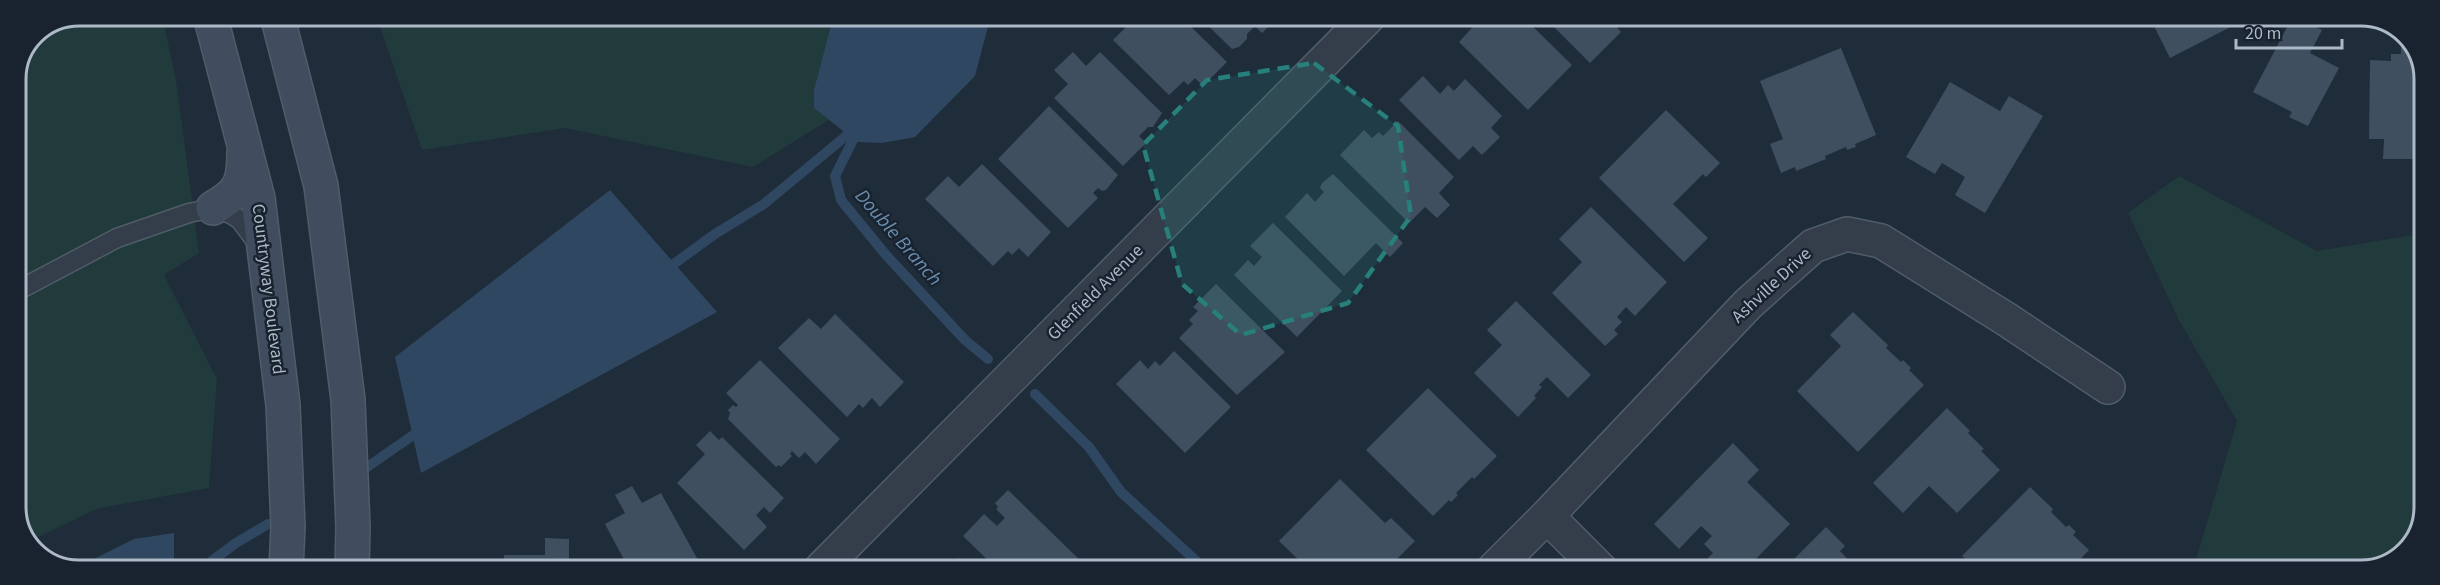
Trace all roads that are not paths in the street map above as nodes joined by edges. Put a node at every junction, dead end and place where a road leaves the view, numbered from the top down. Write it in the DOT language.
graph roads {
  1 [pos="213,26"];
  2 [pos="280,26"];
  3 [pos="1359,26"];
  4 [pos="244,147"];
  5 [pos="213,208"];
  6 [pos="266,262"];
  7 [pos="26,286"];
  8 [pos="2108,387"];
  9 [pos="1547,516"];
  10 [pos="286,560"];
  11 [pos="352,560"];
  12 [pos="830,560"];
  13 [pos="1503,560"];
  14 [pos="1591,560"];
  1 -- 4 [label="street, Countryway Boulevard"];
  2 -- 11 [label="street"];
  3 -- 12 [label="street, Glenfield Avenue"];
  4 -- 5 [label="street"];
  4 -- 6 [label="street, Countryway Boulevard"];
  5 -- 6 [label="lane"];
  5 -- 7 [label="lane"];
  6 -- 10 [label="street, Countryway Boulevard"];
  8 -- 9 [label="street, Ashville Drive"];
  9 -- 13 [label="street, Ashville Drive"];
  9 -- 14 [label="street"];
}
